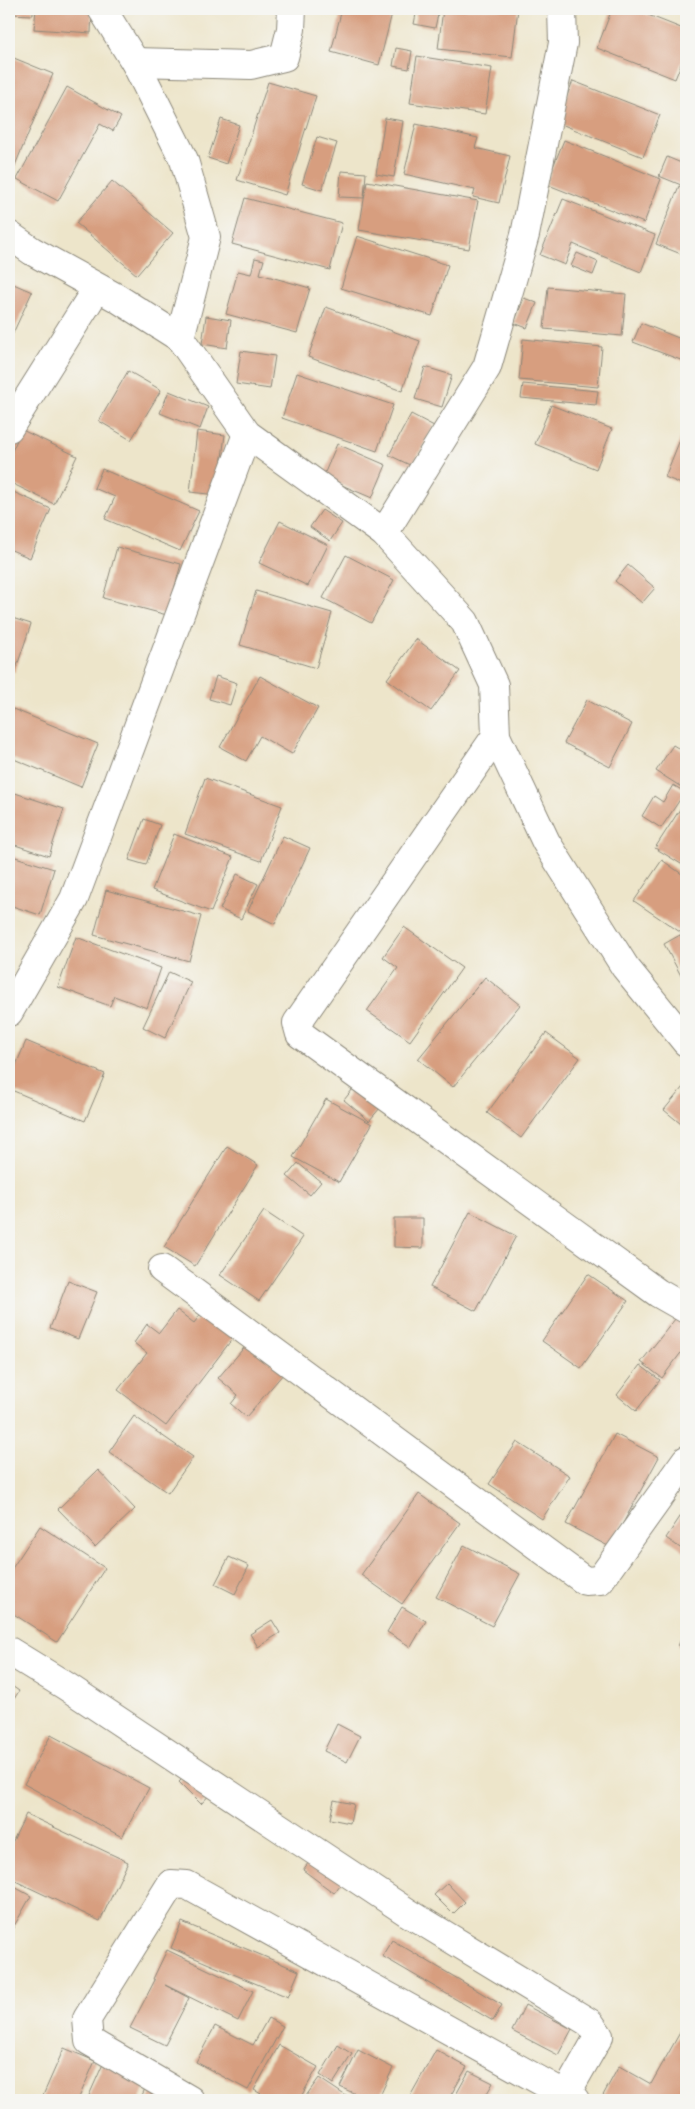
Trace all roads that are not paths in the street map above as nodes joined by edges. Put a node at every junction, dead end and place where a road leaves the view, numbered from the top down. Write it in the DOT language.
graph roads {
  1 [pos="102,9"];
  2 [pos="292,9"];
  3 [pos="562,9"];
  4 [pos="135,62"];
  5 [pos="9,235"];
  6 [pos="97,288"];
  7 [pos="180,338"];
  8 [pos="9,428"];
  9 [pos="248,434"];
  10 [pos="384,533"];
  11 [pos="496,736"];
  12 [pos="9,1012"];
  13 [pos="686,1042"];
  14 [pos="162,1269"];
  15 [pos="686,1309"];
  16 [pos="686,1460"];
  17 [pos="9,1651"];
  18 [pos="571,2097"];
  19 [pos="190,2100"];
  1 -- 4 [label="street"];
  2 -- 4 [label="street"];
  3 -- 10 [label="street"];
  4 -- 7 [label="street"];
  5 -- 6 [label="street"];
  6 -- 7 [label="street"];
  6 -- 8 [label="street"];
  7 -- 9 [label="street"];
  9 -- 10 [label="street"];
  9 -- 12 [label="street"];
  10 -- 11 [label="street"];
  11 -- 13 [label="street"];
  11 -- 15 [label="street"];
  14 -- 16 [label="street"];
  17 -- 18 [label="street"];
  18 -- 19 [label="street"];
}
